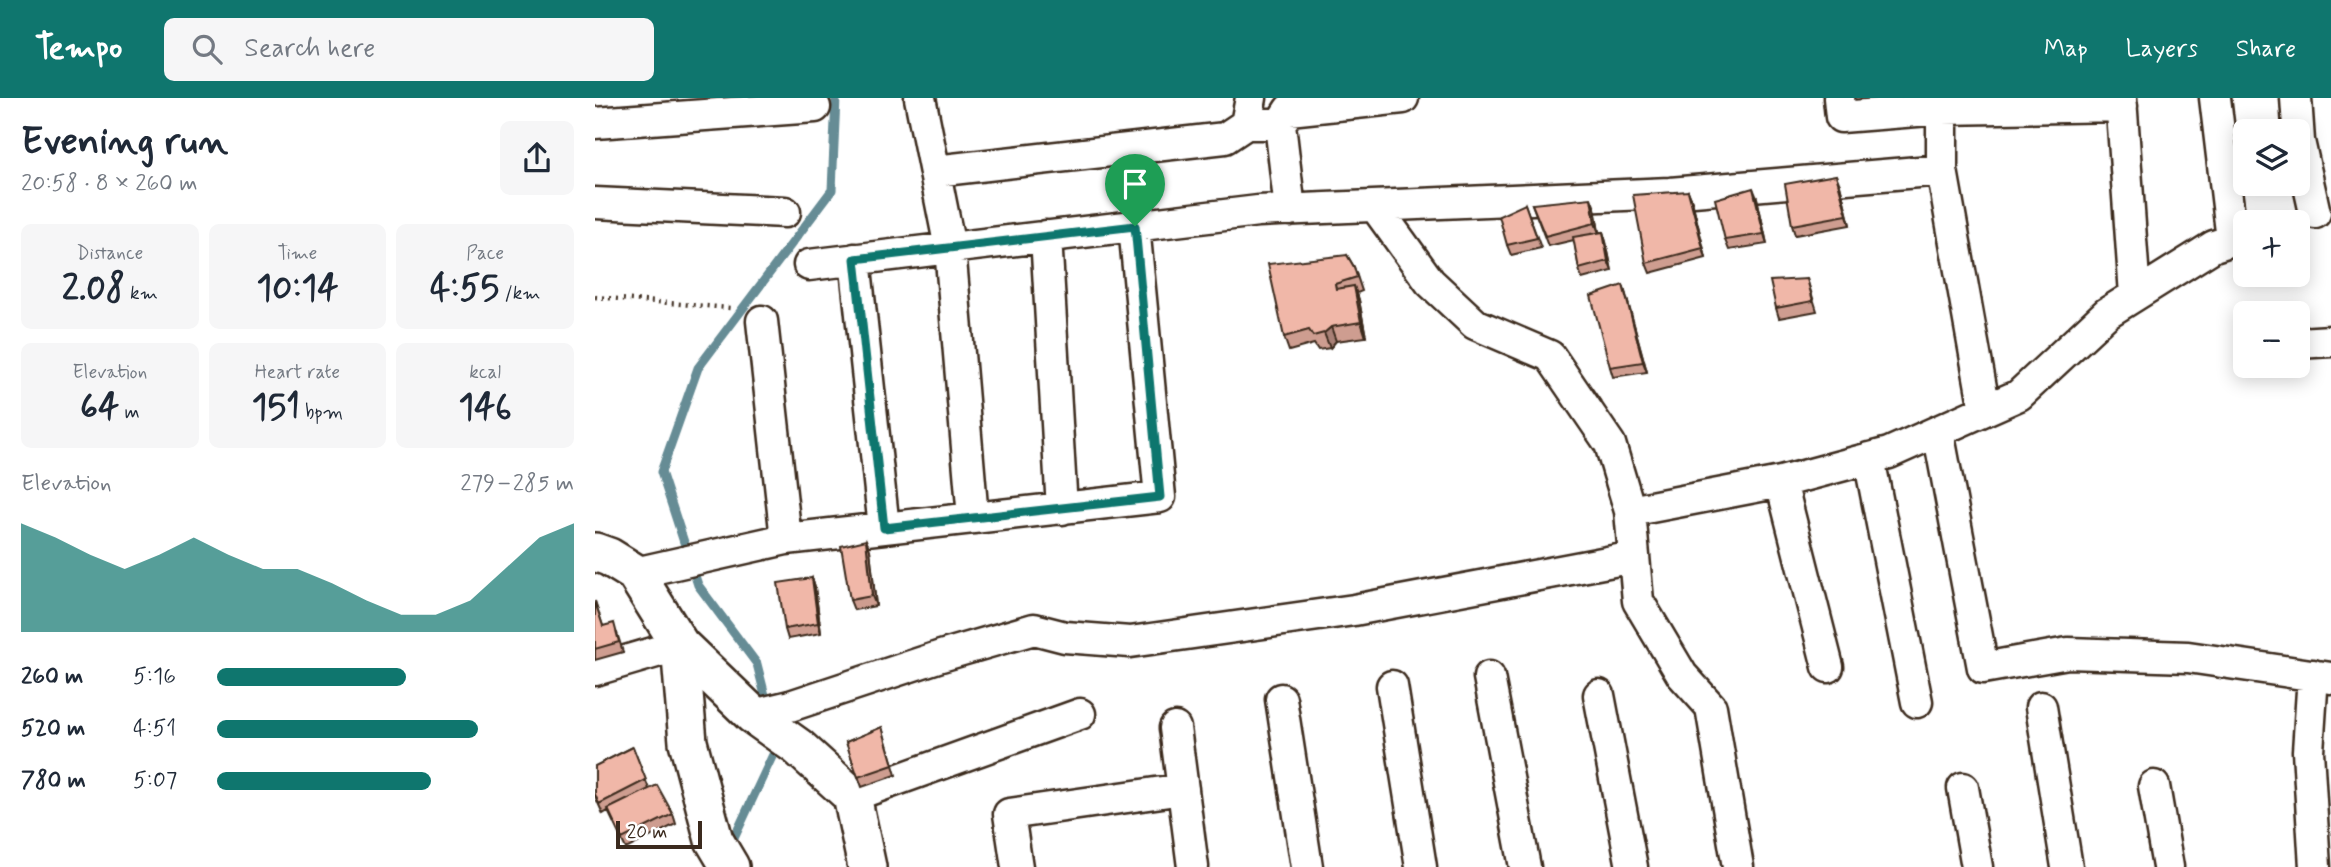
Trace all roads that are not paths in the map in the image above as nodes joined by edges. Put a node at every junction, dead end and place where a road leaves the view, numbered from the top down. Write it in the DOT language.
graph roads {
  1 [pos="920,98"];
  2 [pos="1403,98"];
  3 [pos="1839,98"];
  4 [pos="2215,98"];
  5 [pos="2296,98"];
  6 [pos="2121,102"];
  7 [pos="815,107"];
  8 [pos="1942,109"];
  9 [pos="1248,111"];
  10 [pos="595,123"];
  11 [pos="1280,124"];
  12 [pos="1942,170"];
  13 [pos="935,171"];
  14 [pos="595,203"];
  15 [pos="1375,206"];
  16 [pos="1290,210"];
  17 [pos="2233,210"];
  18 [pos="785,212"];
  19 [pos="2313,213"];
  20 [pos="1135,226"];
  21 [pos="1046,236"];
  22 [pos="2233,240"];
  23 [pos="950,248"];
  24 [pos="855,259"];
  25 [pos="810,265"];
  26 [pos="2135,295"];
  27 [pos="762,321"];
  28 [pos="2331,341"];
  29 [pos="2310,342"];
  30 [pos="1985,410"];
  31 [pos="1938,431"];
  32 [pos="1869,458"];
  33 [pos="1780,482"];
  34 [pos="1062,509"];
  35 [pos="1630,511"];
  36 [pos="973,518"];
  37 [pos="884,528"];
  38 [pos="786,539"];
  39 [pos="595,552"];
  40 [pos="1634,557"];
  41 [pos="635,573"];
  42 [pos="680,645"];
  43 [pos="1828,667"];
  44 [pos="595,670"];
  45 [pos="2322,676"];
  46 [pos="1489,677"];
  47 [pos="1392,686"];
  48 [pos="1599,695"];
  49 [pos="1281,699"];
  50 [pos="1917,702"];
  51 [pos="2041,708"];
  52 [pos="1080,714"];
  53 [pos="753,715"];
  54 [pos="1175,728"];
  55 [pos="2154,786"];
  56 [pos="1962,788"];
  57 [pos="1183,789"];
  58 [pos="852,796"];
  59 [pos="722,853"];
  60 [pos="867,867"];
  61 [pos="1017,867"];
  62 [pos="1193,867"];
  63 [pos="1307,867"];
  64 [pos="1421,867"];
  65 [pos="1525,867"];
  66 [pos="1632,867"];
  67 [pos="1738,867"];
  68 [pos="1977,867"];
  69 [pos="2067,867"];
  70 [pos="2168,867"];
  71 [pos="2315,867"];
  1 -- 13 [label="street"];
  2 -- 11 [label="street"];
  3 -- 8 [label="street"];
  4 -- 17 [label="street"];
  5 -- 19 [label="street"];
  6 -- 8 [label="street"];
  6 -- 26 [label="street"];
  7 -- 10 [label="street"];
  8 -- 12 [label="street"];
  9 -- 11 [label="street"];
  9 -- 13 [label="street"];
  11 -- 16 [label="street"];
  12 -- 15 [label="street"];
  12 -- 30 [label="street"];
  13 -- 23 [label="street"];
  14 -- 18 [label="street"];
  15 -- 16 [label="street"];
  15 -- 35 [label="street"];
  16 -- 20 [label="street"];
  20 -- 21 [label="street"];
  20 -- 34 [label="street"];
  21 -- 23 [label="street"];
  21 -- 34 [label="street"];
  22 -- 26 [label="street"];
  23 -- 24 [label="street"];
  23 -- 36 [label="street"];
  24 -- 25 [label="street"];
  24 -- 37 [label="street"];
  26 -- 30 [label="street"];
  27 -- 38 [label="street"];
  28 -- 29 [label="street"];
  30 -- 31 [label="street"];
  31 -- 32 [label="street"];
  31 -- 45 [label="street"];
  32 -- 33 [label="street"];
  32 -- 50 [label="street"];
  33 -- 35 [label="street"];
  33 -- 43 [label="street"];
  34 -- 36 [label="street"];
  35 -- 40 [label="street"];
  36 -- 37 [label="street"];
  37 -- 38 [label="street"];
  38 -- 41 [label="street"];
  39 -- 41 [label="street"];
  40 -- 53 [label="street"];
  40 -- 67 [label="street"];
  41 -- 42 [label="street"];
  42 -- 44 [label="street"];
  42 -- 53 [label="street"];
  42 -- 59 [label="street"];
  45 -- 71 [label="street"];
  46 -- 65 [label="street"];
  47 -- 64 [label="street"];
  48 -- 66 [label="street"];
  49 -- 63 [label="street"];
  51 -- 69 [label="street"];
  52 -- 58 [label="street"];
  53 -- 58 [label="street"];
  54 -- 57 [label="street"];
  55 -- 70 [label="street"];
  56 -- 68 [label="street"];
  57 -- 61 [label="street"];
  57 -- 62 [label="street"];
  58 -- 60 [label="street"];
}
